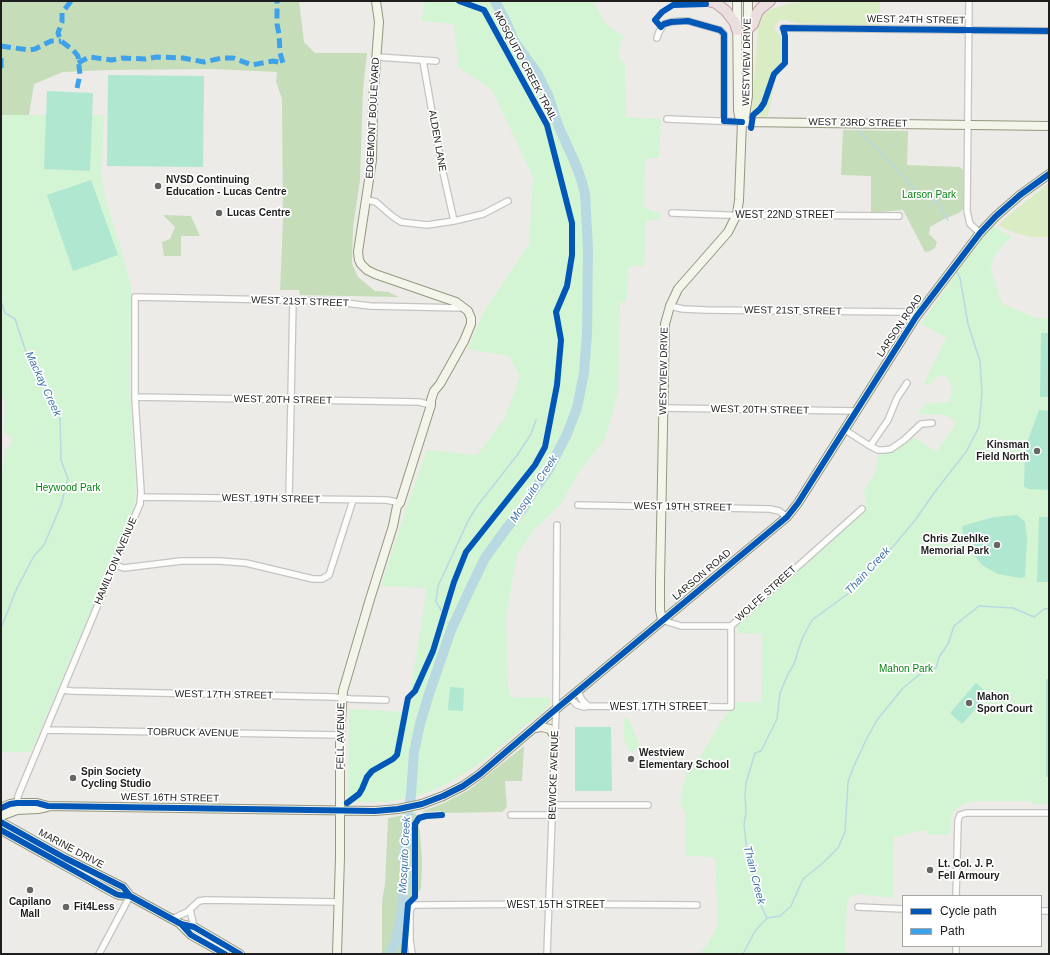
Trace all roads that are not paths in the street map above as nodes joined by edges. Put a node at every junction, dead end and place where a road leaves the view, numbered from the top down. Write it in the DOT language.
graph roads {
  1 [pos="376,1"];
  2 [pos="708,1"];
  3 [pos="737,1"];
  4 [pos="748,1"];
  5 [pos="770,1"];
  6 [pos="969,1"];
  7 [pos="748,28"];
  8 [pos="783,28"];
  9 [pos="737,30"];
  10 [pos="968,30"];
  11 [pos="1049,31"];
  12 [pos="658,38"];
  13 [pos="377,57"];
  14 [pos="423,61"];
  15 [pos="436,61"];
  16 [pos="667,119"];
  17 [pos="724,121"];
  18 [pos="742,122"];
  19 [pos="968,124"];
  20 [pos="1049,126"];
  21 [pos="1049,174"];
  22 [pos="367,200"];
  23 [pos="508,201"];
  24 [pos="672,213"];
  25 [pos="737,214"];
  26 [pos="899,216"];
  27 [pos="454,221"];
  28 [pos="980,233"];
  29 [pos="135,297"];
  30 [pos="293,300"];
  31 [pos="670,306"];
  32 [pos="465,308"];
  33 [pos="916,318"];
  34 [pos="907,383"];
  35 [pos="135,397"];
  36 [pos="291,400"];
  37 [pos="431,405"];
  38 [pos="663,408"];
  39 [pos="857,411"];
  40 [pos="932,423"];
  41 [pos="844,430"];
  42 [pos="870,446"];
  43 [pos="141,497"];
  44 [pos="289,499"];
  45 [pos="353,500"];
  46 [pos="400,503"];
  47 [pos="578,505"];
  48 [pos="662,507"];
  49 [pos="862,508"];
  50 [pos="787,517"];
  51 [pos="557,525"];
  52 [pos="115,565"];
  53 [pos="662,620"];
  54 [pos="731,626"];
  55 [pos="63,690"];
  56 [pos="578,692"];
  57 [pos="342,698"];
  58 [pos="570,698"];
  59 [pos="386,700"];
  60 [pos="588,706"];
  61 [pos="731,707"];
  62 [pos="556,709"];
  63 [pos="534,728"];
  64 [pos="46,730"];
  65 [pos="340,735"];
  66 [pos="555,737"];
  67 [pos="552,805"];
  68 [pos="648,805"];
  69 [pos="17,807"];
  70 [pos="1,808"];
  71 [pos="340,811"];
  72 [pos="1049,813"];
  73 [pos="511,815"];
  74 [pos="552,815"];
  75 [pos="1,816"];
  76 [pos="1,822"];
  77 [pos="1,830"];
  78 [pos="956,895"];
  79 [pos="130,896"];
  80 [pos="339,902"];
  81 [pos="549,904"];
  82 [pos="697,905"];
  83 [pos="858,907"];
  84 [pos="902,908"];
  85 [pos="190,910"];
  86 [pos="172,919"];
  87 [pos="181,924"];
  88 [pos="194,927"];
  89 [pos="99,954"];
  90 [pos="225,954"];
  91 [pos="240,954"];
  92 [pos="337,954"];
  93 [pos="412,954"];
  94 [pos="547,954"];
  1 -- 13 [label="main road, EDGEMONT BOULEVARD"];
  2 -- 9 [label="highway"];
  3 -- 9 [label="main road, WESTVIEW DRIVE"];
  4 -- 7 [label="main road, WESTVIEW DRIVE"];
  5 -- 7 [label="highway"];
  6 -- 10 [label="street"];
  7 -- 18 [label="main road, WESTVIEW DRIVE"];
  8 -- 10 [label="street, WEST 24TH STREET"];
  9 -- 18 [label="main road, WESTVIEW DRIVE"];
  10 -- 11 [label="street, WEST 24TH STREET"];
  10 -- 19 [label="street"];
  12 -- 17 [label="street"];
  13 -- 14 [label="street"];
  13 -- 22 [label="main road, EDGEMONT BOULEVARD"];
  14 -- 15 [label="street"];
  14 -- 27 [label="street, ALDEN LANE"];
  16 -- 17 [label="street, WEST 23RD STREET"];
  17 -- 18 [label="street, WEST 23RD STREET"];
  18 -- 19 [label="main road, WEST 23RD STREET"];
  18 -- 25 [label="main road, WESTVIEW DRIVE"];
  19 -- 20 [label="main road, WEST 23RD STREET"];
  19 -- 28 [label="street"];
  21 -- 28 [label="main road, LARSON ROAD"];
  22 -- 27 [label="street"];
  22 -- 32 [label="main road, EDGEMONT BOULEVARD"];
  23 -- 27 [label="street"];
  24 -- 25 [label="street, WEST 22ND STREET"];
  25 -- 26 [label="street, WEST 22ND STREET"];
  25 -- 31 [label="main road, WESTVIEW DRIVE"];
  28 -- 33 [label="main road, LARSON ROAD"];
  29 -- 30 [label="street, WEST 21ST STREET"];
  29 -- 35 [label="street, HAMILTON AVENUE"];
  30 -- 32 [label="street, WEST 21ST STREET"];
  30 -- 36 [label="street"];
  31 -- 33 [label="street, WEST 21ST STREET"];
  31 -- 38 [label="main road, WESTVIEW DRIVE"];
  32 -- 37 [label="main road, FELL AVENUE"];
  33 -- 39 [label="main road, LARSON ROAD"];
  34 -- 42 [label="street"];
  35 -- 36 [label="street, WEST 20TH STREET"];
  35 -- 43 [label="street, HAMILTON AVENUE"];
  36 -- 37 [label="street, WEST 20TH STREET"];
  36 -- 44 [label="street"];
  37 -- 46 [label="main road, FELL AVENUE"];
  38 -- 39 [label="street, WEST 20TH STREET"];
  38 -- 48 [label="main road, WESTVIEW DRIVE"];
  39 -- 41 [label="main road, LARSON ROAD"];
  40 -- 42 [label="street"];
  41 -- 42 [label="street"];
  41 -- 50 [label="main road, LARSON ROAD"];
  43 -- 44 [label="street, WEST 19TH STREET"];
  43 -- 52 [label="street, HAMILTON AVENUE"];
  44 -- 45 [label="street, WEST 19TH STREET"];
  45 -- 46 [label="street, WEST 19TH STREET"];
  45 -- 52 [label="street"];
  46 -- 57 [label="main road, FELL AVENUE"];
  47 -- 48 [label="street, WEST 19TH STREET"];
  48 -- 50 [label="street, WEST 19TH STREET"];
  48 -- 53 [label="main road, WESTVIEW DRIVE"];
  49 -- 54 [label="street, WOLFE STREET"];
  50 -- 53 [label="main road, LARSON ROAD"];
  51 -- 62 [label="street, BEWICKE AVENUE"];
  52 -- 55 [label="street, HAMILTON AVENUE"];
  53 -- 54 [label="street"];
  53 -- 56 [label="main road, LARSON ROAD"];
  54 -- 61 [label="street, WOLFE STREET"];
  55 -- 57 [label="street, WEST 17TH STREET"];
  55 -- 64 [label="street, HAMILTON AVENUE"];
  56 -- 58 [label="main road, LARSON ROAD"];
  56 -- 60 [label="street"];
  57 -- 59 [label="street, WEST 17TH STREET"];
  57 -- 65 [label="main road, FELL AVENUE"];
  58 -- 60 [label="street, WEST 17TH STREET"];
  58 -- 62 [label="main road, LARSON ROAD"];
  60 -- 61 [label="street, WEST 17TH STREET"];
  62 -- 63 [label="main road, LARSON ROAD"];
  62 -- 66 [label="street, BEWICKE AVENUE"];
  63 -- 66 [label="main road"];
  63 -- 71 [label="main road, LARSON ROAD"];
  64 -- 65 [label="street, TOBRUCK AVENUE"];
  64 -- 69 [label="street, HAMILTON AVENUE"];
  65 -- 71 [label="main road, FELL AVENUE"];
  66 -- 67 [label="street, BEWICKE AVENUE"];
  67 -- 68 [label="street"];
  67 -- 74 [label="street, BEWICKE AVENUE"];
  69 -- 70 [label="main road, WEST 16TH STREET"];
  69 -- 71 [label="main road, WEST 16TH STREET"];
  69 -- 75 [label="main road, WEST 16TH STREET"];
  71 -- 80 [label="main road, FELL AVENUE"];
  72 -- 78 [label="street"];
  73 -- 74 [label="street"];
  74 -- 81 [label="street, BEWICKE AVENUE"];
  76 -- 79 [label="main road, MARINE DRIVE"];
  77 -- 79 [label="main road, MARINE DRIVE"];
  79 -- 86 [label="main road, MARINE DRIVE"];
  79 -- 89 [label="street"];
  80 -- 85 [label="street"];
  80 -- 92 [label="main road, FELL AVENUE"];
  81 -- 82 [label="street, WEST 15TH STREET"];
  81 -- 93 [label="street, WEST 15TH STREET"];
  81 -- 94 [label="street, BEWICKE AVENUE"];
  83 -- 84 [label="street"];
  85 -- 86 [label="street"];
  85 -- 88 [label="street"];
  86 -- 87 [label="main road, MARINE DRIVE"];
  87 -- 88 [label="main road, MARINE DRIVE"];
  87 -- 90 [label="main road, MARINE DRIVE"];
  88 -- 91 [label="main road, MARINE DRIVE"];
}
